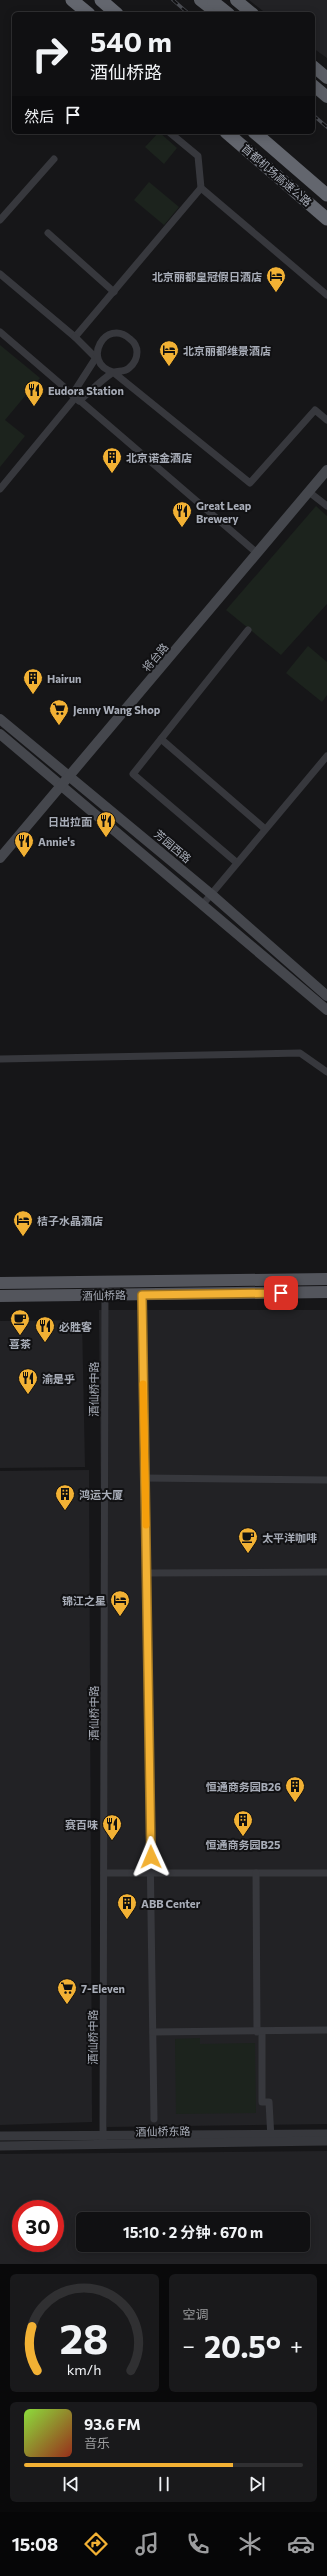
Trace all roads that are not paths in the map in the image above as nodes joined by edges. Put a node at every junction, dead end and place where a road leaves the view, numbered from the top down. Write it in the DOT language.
graph roads {
  1 [pos="72,0"];
  2 [pos="101,0"];
  3 [pos="200,0"];
  4 [pos="209,0"];
  5 [pos="212,0"];
  6 [pos="238,0"];
  7 [pos="86,12"];
  8 [pos="115,12"];
  9 [pos="215,12"];
  10 [pos="223,12"];
  11 [pos="227,12"];
  12 [pos="252,12"];
  13 [pos="315,66"];
  14 [pos="315,67"];
  15 [pos="327,75"];
  16 [pos="327,78"];
  17 [pos="315,87"];
  18 [pos="315,93"];
  19 [pos="327,97"];
  20 [pos="327,103"];
  21 [pos="170,134"];
  22 [pos="228,134"];
  23 [pos="256,134"];
  24 [pos="54,159"];
  25 [pos="202,188"];
  26 [pos="327,195"];
  27 [pos="327,219"];
  28 [pos="0,220"];
  29 [pos="48,233"];
  30 [pos="0,274"];
  31 [pos="114,292"];
  32 [pos="327,295"];
  33 [pos="0,332"];
  34 [pos="75,337"];
  35 [pos="97,357"];
  36 [pos="114,372"];
  37 [pos="75,398"];
  38 [pos="327,420"];
  39 [pos="327,470"];
  40 [pos="0,489"];
  41 [pos="309,492"];
  42 [pos="327,506"];
  43 [pos="256,553"];
  44 [pos="248,630"];
  45 [pos="0,719"];
  46 [pos="0,734"];
  47 [pos="161,739"];
  48 [pos="327,756"];
  49 [pos="70,777"];
  50 [pos="62,787"];
  51 [pos="265,829"];
  52 [pos="2,853"];
  53 [pos="236,862"];
  54 [pos="211,894"];
  55 [pos="203,904"];
  56 [pos="327,996"];
  57 [pos="327,1010"];
  58 [pos="0,1059"];
  59 [pos="327,1072"];
  60 [pos="327,1279"];
  61 [pos="105,1282"];
  62 [pos="0,1283"];
  63 [pos="327,1292"];
  64 [pos="105,1295"];
  65 [pos="142,1295"];
  66 [pos="0,1296"];
  67 [pos="144,1478"];
  68 [pos="327,1480"];
  69 [pos="327,1572"];
  70 [pos="148,1574"];
  71 [pos="327,1872"];
  72 [pos="104,1873"];
  73 [pos="151,1873"];
  74 [pos="256,1873"];
  75 [pos="327,2030"];
  76 [pos="153,2032"];
  77 [pos="260,2032"];
  78 [pos="154,2119"];
  79 [pos="327,2134"];
  80 [pos="0,2136"];
  81 [pos="271,2138"];
  82 [pos="103,2140"];
  83 [pos="327,2141"];
  84 [pos="0,2146"];
  1 -- 7 [label="highway"];
  2 -- 8 [label="highway"];
  3 -- 9 [label="highway"];
  4 -- 10 [label="main road"];
  5 -- 11 [label="highway"];
  6 -- 12 [label="highway"];
  13 -- 15 [label="main road"];
  14 -- 16 [label="highway"];
  17 -- 19 [label="highway"];
  18 -- 20 [label="main road"];
  21 -- 25 [label="street"];
  22 -- 27 [label="highway, 首都机场高速公路"];
  23 -- 26 [label="highway, 首都机场高速公路"];
  24 -- 28 [label="street"];
  25 -- 31 [label="street"];
  25 -- 32 [label="street"];
  29 -- 31 [label="street"];
  30 -- 34 [label="street"];
  31 -- 34 [label="street"];
  33 -- 37 [label="street"];
  34 -- 35 [label="street"];
  35 -- 36 [label="street"];
  35 -- 36 [label="street"];
  35 -- 37 [label="street"];
  36 -- 37 [label="street"];
  36 -- 38 [label="street"];
  37 -- 40 [label="street"];
  37 -- 43 [label="street"];
  39 -- 41 [label="main road, 将台路"];
  41 -- 42 [label="street"];
  41 -- 43 [label="main road, 将台路"];
  43 -- 49 [label="main road, 将台路"];
  44 -- 47 [label="street"];
  45 -- 49 [label="main road, 芳园西路"];
  46 -- 50 [label="main road"];
  47 -- 51 [label="street"];
  47 -- 53 [label="street"];
  48 -- 51 [label="street"];
  49 -- 50 [label="main road, 将台路"];
  49 -- 54 [label="main road, 芳园西路"];
  50 -- 52 [label="main road, 将台路"];
  50 -- 55 [label="main road"];
  51 -- 53 [label="street"];
  53 -- 54 [label="street"];
  54 -- 55 [label="street"];
  54 -- 56 [label="main road, 芳园西路"];
  55 -- 57 [label="main road"];
  58 -- 59 [label="street"];
  60 -- 61 [label="main road, 酒仙桥路"];
  61 -- 62 [label="main road, 酒仙桥路"];
  61 -- 64 [label="street, 酒仙桥中路"];
  63 -- 65 [label="main road, 酒仙桥路"];
  64 -- 65 [label="main road, 酒仙桥路"];
  64 -- 66 [label="main road, 酒仙桥路"];
  64 -- 72 [label="street, 酒仙桥中路"];
  65 -- 67 [label="street"];
  67 -- 68 [label="street"];
  67 -- 70 [label="street"];
  69 -- 70 [label="street"];
  70 -- 73 [label="street"];
  71 -- 74 [label="street"];
  72 -- 73 [label="street"];
  72 -- 82 [label="street, 酒仙桥中路"];
  73 -- 74 [label="street"];
  73 -- 76 [label="street"];
  74 -- 77 [label="street"];
  75 -- 77 [label="street"];
  76 -- 77 [label="street"];
  76 -- 78 [label="street"];
  77 -- 81 [label="street"];
  79 -- 81 [label="street, 酒仙桥东路"];
  80 -- 82 [label="street, 酒仙桥东路"];
  81 -- 82 [label="street, 酒仙桥东路"];
  81 -- 83 [label="street, 酒仙桥东路"];
  82 -- 84 [label="street, 酒仙桥东路"];
}
